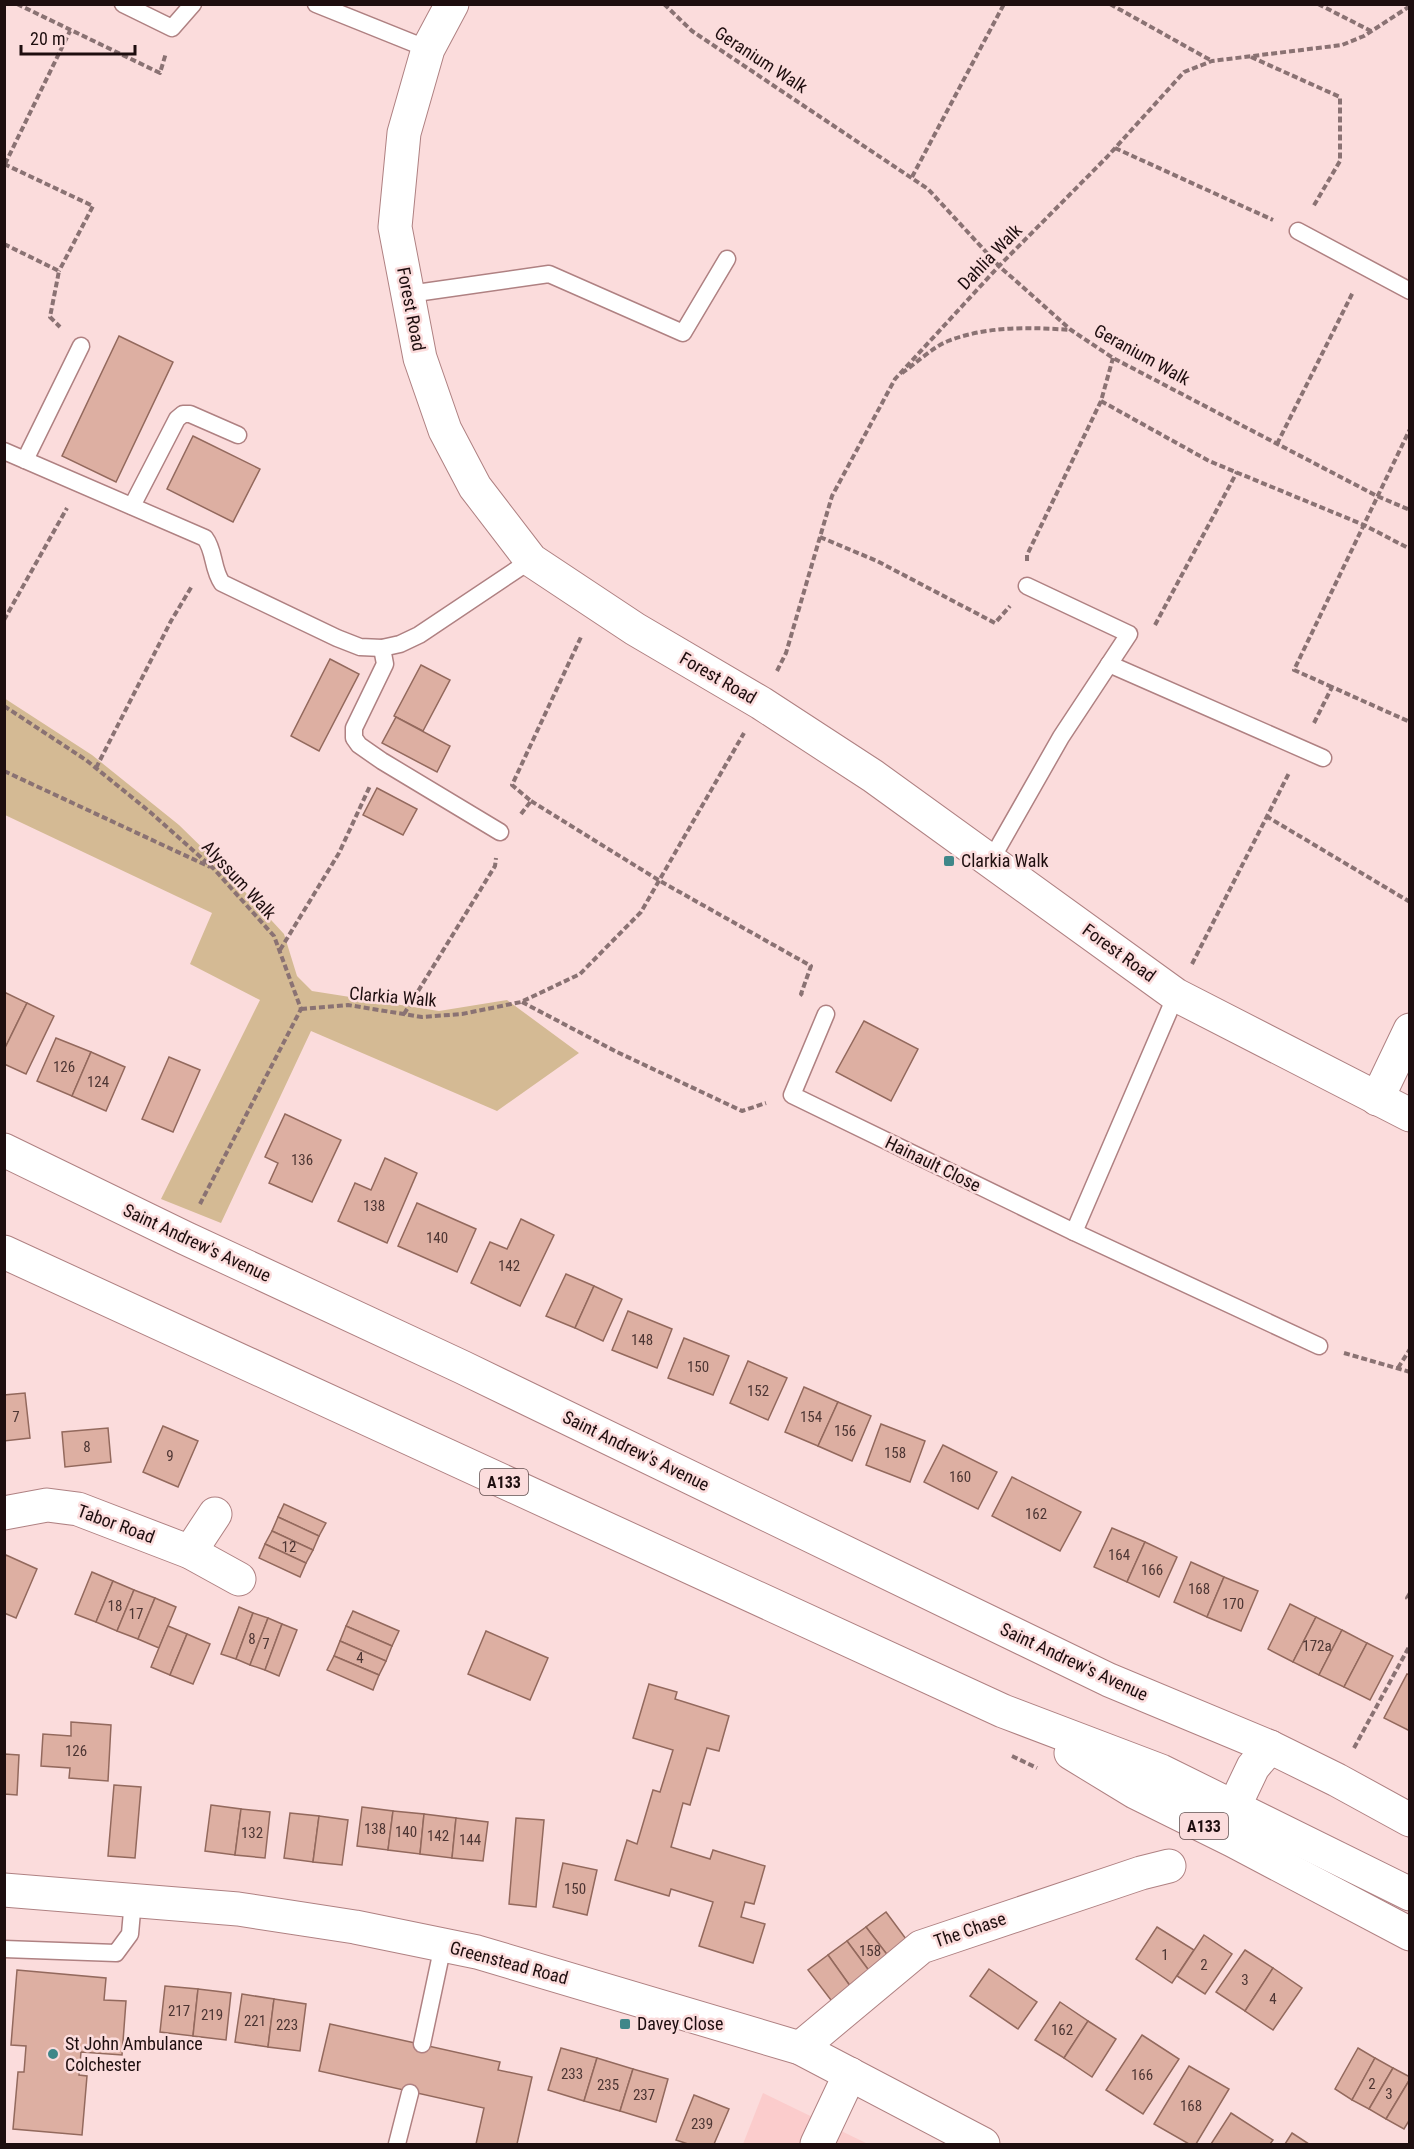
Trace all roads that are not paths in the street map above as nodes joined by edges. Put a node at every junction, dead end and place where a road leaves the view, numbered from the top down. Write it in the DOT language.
graph roads {
  1 [pos="123,4"];
  2 [pos="193,4"];
  3 [pos="316,4"];
  4 [pos="452,4"];
  5 [pos="428,49"];
  6 [pos="1298,231"];
  7 [pos="727,259"];
  8 [pos="1410,291"];
  9 [pos="409,294"];
  10 [pos="81,346"];
  11 [pos="238,435"];
  12 [pos="4,451"];
  13 [pos="25,460"];
  14 [pos="132,506"];
  15 [pos="531,560"];
  16 [pos="1028,586"];
  17 [pos="382,648"];
  18 [pos="1109,664"];
  19 [pos="1323,758"];
  20 [pos="500,832"];
  21 [pos="991,860"];
  22 [pos="1176,995"];
  23 [pos="826,1014"];
  24 [pos="1410,1030"];
  25 [pos="1377,1099"];
  26 [pos="1410,1115"];
  27 [pos="4,1150"];
  28 [pos="1074,1232"];
  29 [pos="4,1252"];
  30 [pos="1319,1346"];
  31 [pos="4,1514"];
  32 [pos="214,1514"];
  33 [pos="190,1552"];
  34 [pos="239,1579"];
  35 [pos="1003,1711"];
  36 [pos="1270,1747"];
  37 [pos="1234,1807"];
  38 [pos="1410,1820"];
  39 [pos="1169,1866"];
  40 [pos="4,1890"];
  41 [pos="1410,1894"];
  42 [pos="133,1900"];
  43 [pos="1410,1928"];
  44 [pos="1410,1935"];
  45 [pos="443,1946"];
  46 [pos="4,1948"];
  47 [pos="422,2044"];
  48 [pos="800,2048"];
  49 [pos="850,2074"];
  50 [pos="410,2093"];
  51 [pos="397,2145"];
  52 [pos="817,2145"];
  53 [pos="983,2145"];
  1 -- 2 [label="lane"];
  3 -- 5 [label="lane"];
  4 -- 5 [label="street, Forest Road"];
  5 -- 9 [label="street, Forest Road"];
  6 -- 8 [label="lane"];
  7 -- 9 [label="lane"];
  9 -- 15 [label="street, Forest Road"];
  10 -- 13 [label="lane"];
  11 -- 14 [label="lane"];
  12 -- 13 [label="lane"];
  13 -- 14 [label="lane"];
  14 -- 17 [label="lane"];
  15 -- 17 [label="lane"];
  15 -- 21 [label="street, Forest Road"];
  16 -- 18 [label="lane"];
  17 -- 20 [label="lane"];
  18 -- 19 [label="lane"];
  18 -- 21 [label="lane"];
  21 -- 22 [label="street, Forest Road"];
  22 -- 25 [label="street, Forest Road"];
  22 -- 28 [label="lane"];
  23 -- 28 [label="lane, Hainault Close"];
  24 -- 25 [label="street"];
  25 -- 26 [label="street, Forest Road"];
  27 -- 36 [label="street, Saint Andrew's Avenue"];
  28 -- 30 [label="lane, Hainault Close"];
  29 -- 35 [label="street, A133"];
  31 -- 33 [label="street, Tabor Road"];
  32 -- 33 [label="street"];
  33 -- 34 [label="street, Tabor Road"];
  35 -- 37 [label="street, A133"];
  35 -- 44 [label="street, A133"];
  36 -- 37 [label="street"];
  36 -- 38 [label="street, Saint Andrew's Avenue"];
  37 -- 41 [label="street, A133"];
  37 -- 43 [label="street, A133"];
  39 -- 48 [label="street, The Chase"];
  40 -- 42 [label="street, Greenstead Road"];
  42 -- 45 [label="street, Greenstead Road"];
  42 -- 46 [label="lane"];
  45 -- 47 [label="lane"];
  45 -- 48 [label="street, Greenstead Road"];
  48 -- 49 [label="street, Greenstead Road"];
  49 -- 52 [label="street"];
  49 -- 53 [label="street, Greenstead Road"];
  50 -- 51 [label="lane"];
}
